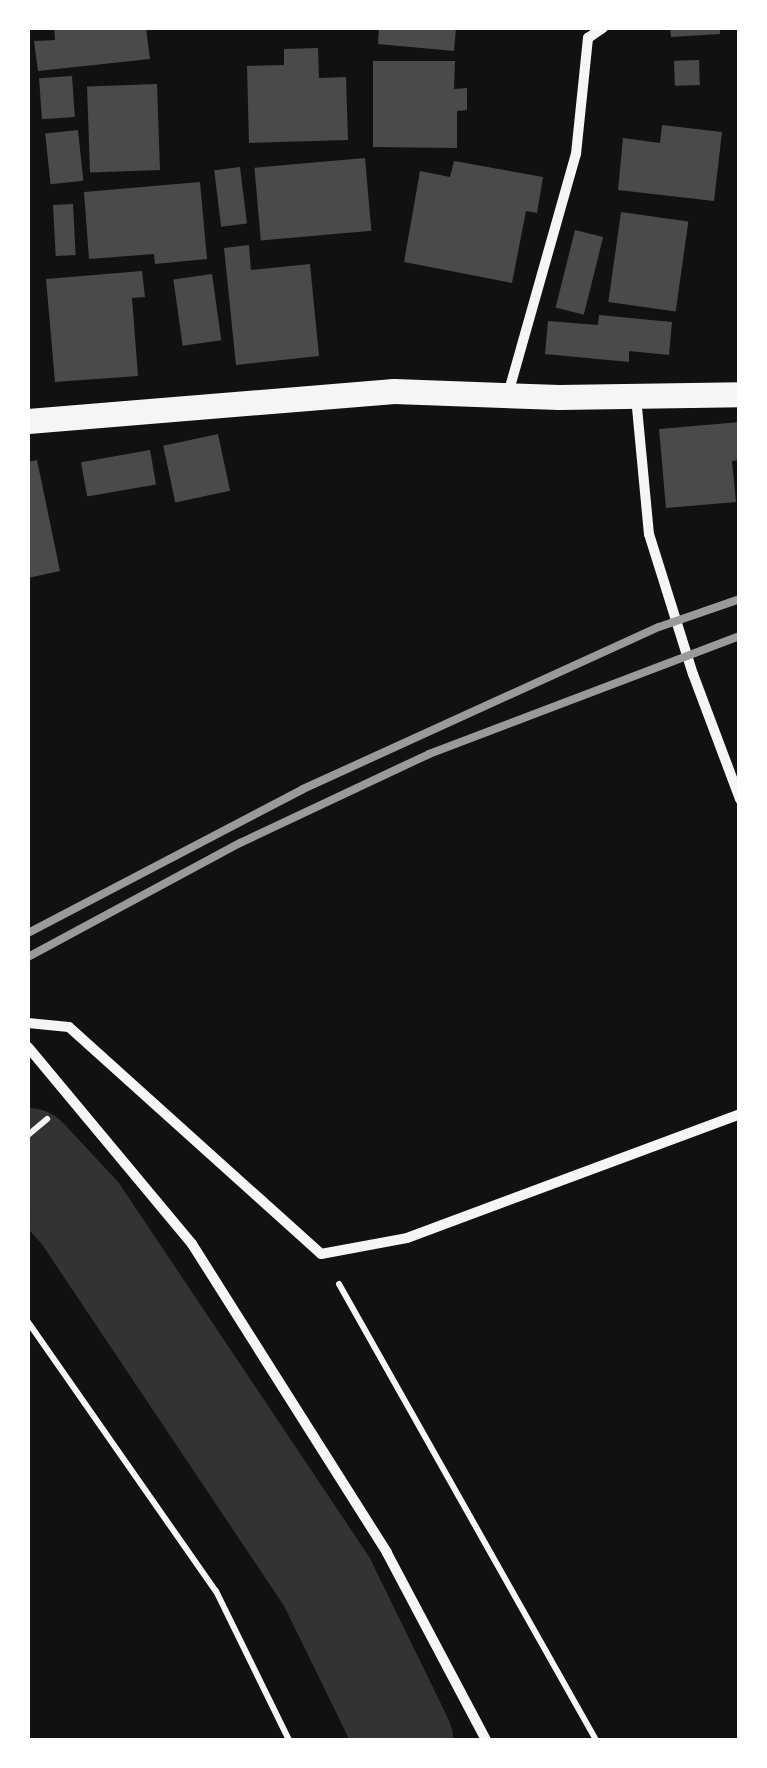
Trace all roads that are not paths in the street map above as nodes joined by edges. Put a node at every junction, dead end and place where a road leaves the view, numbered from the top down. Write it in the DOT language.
graph roads {
  1 [pos="603,28"];
  2 [pos="740,394"];
  3 [pos="508,395"];
  4 [pos="636,396"];
  5 [pos="28,421"];
  6 [pos="740,799"];
  7 [pos="28,1023"];
  8 [pos="28,1047"];
  9 [pos="740,1114"];
  10 [pos="486,1740"];
  1 -- 3 [label="street"];
  2 -- 4 [label="main road"];
  3 -- 4 [label="main road"];
  3 -- 5 [label="main road"];
  4 -- 6 [label="street"];
  7 -- 9 [label="street"];
  8 -- 10 [label="street"];
}
